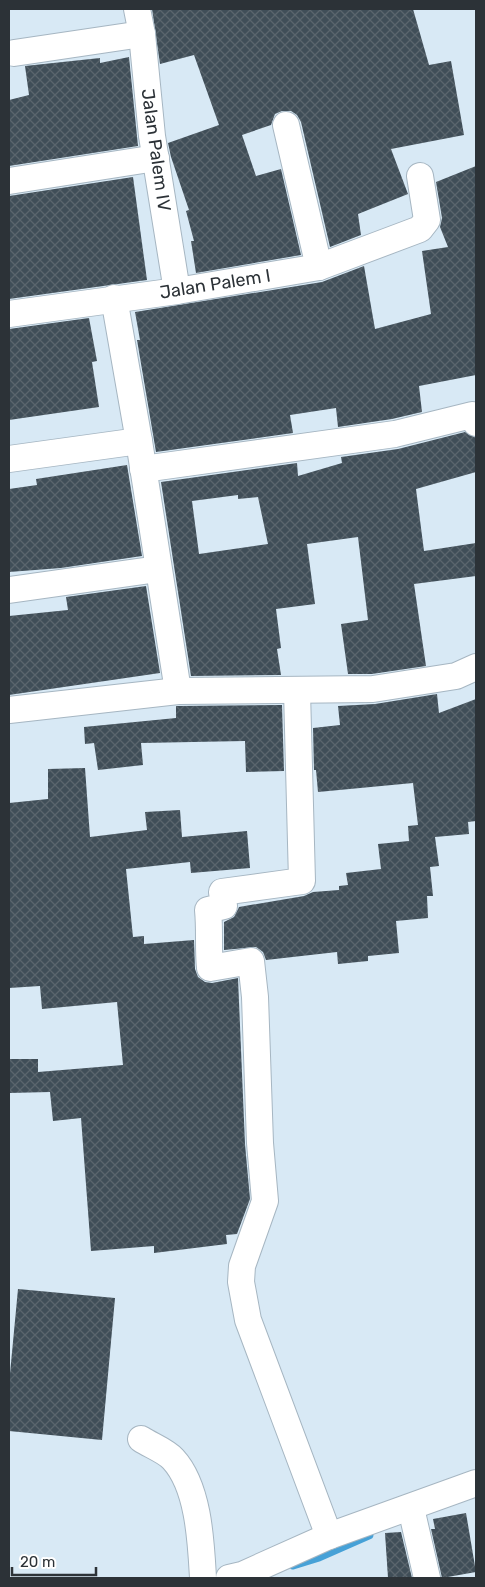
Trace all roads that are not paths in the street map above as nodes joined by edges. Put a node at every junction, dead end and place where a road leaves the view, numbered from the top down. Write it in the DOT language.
graph roads {
  1 [pos="140,21"];
  2 [pos="14,53"];
  3 [pos="286,124"];
  4 [pos="156,158"];
  5 [pos="420,176"];
  6 [pos="9,181"];
  7 [pos="319,267"];
  8 [pos="177,291"];
  9 [pos="114,298"];
  10 [pos="9,314"];
  11 [pos="476,423"];
  12 [pos="139,441"];
  13 [pos="9,458"];
  14 [pos="143,469"];
  15 [pos="158,569"];
  16 [pos="9,590"];
  17 [pos="476,667"];
  18 [pos="178,691"];
  19 [pos="297,691"];
  20 [pos="9,710"];
  21 [pos="140,1438"];
  22 [pos="476,1482"];
  23 [pos="412,1514"];
  24 [pos="329,1536"];
  25 [pos="289,1568"];
  26 [pos="203,1578"];
  27 [pos="229,1578"];
  28 [pos="427,1578"];
  1 -- 2 [label="street"];
  1 -- 4 [label="street, Jalan Palem IV"];
  3 -- 7 [label="street"];
  4 -- 6 [label="street"];
  4 -- 8 [label="street, Jalan Palem IV"];
  5 -- 7 [label="street, Jalan Palem I"];
  7 -- 8 [label="street, Jalan Palem I"];
  8 -- 9 [label="street, Jalan Palem I"];
  9 -- 10 [label="street, Jalan Palem I"];
  9 -- 12 [label="street"];
  11 -- 14 [label="street"];
  12 -- 13 [label="street"];
  12 -- 14 [label="street"];
  14 -- 15 [label="street"];
  15 -- 16 [label="street"];
  15 -- 18 [label="street"];
  17 -- 19 [label="street"];
  18 -- 19 [label="street"];
  18 -- 20 [label="street"];
  19 -- 24 [label="street"];
  21 -- 26 [label="street"];
  22 -- 23 [label="street"];
  23 -- 24 [label="street"];
  23 -- 28 [label="street"];
  24 -- 25 [label="street"];
  25 -- 27 [label="street"];
}
